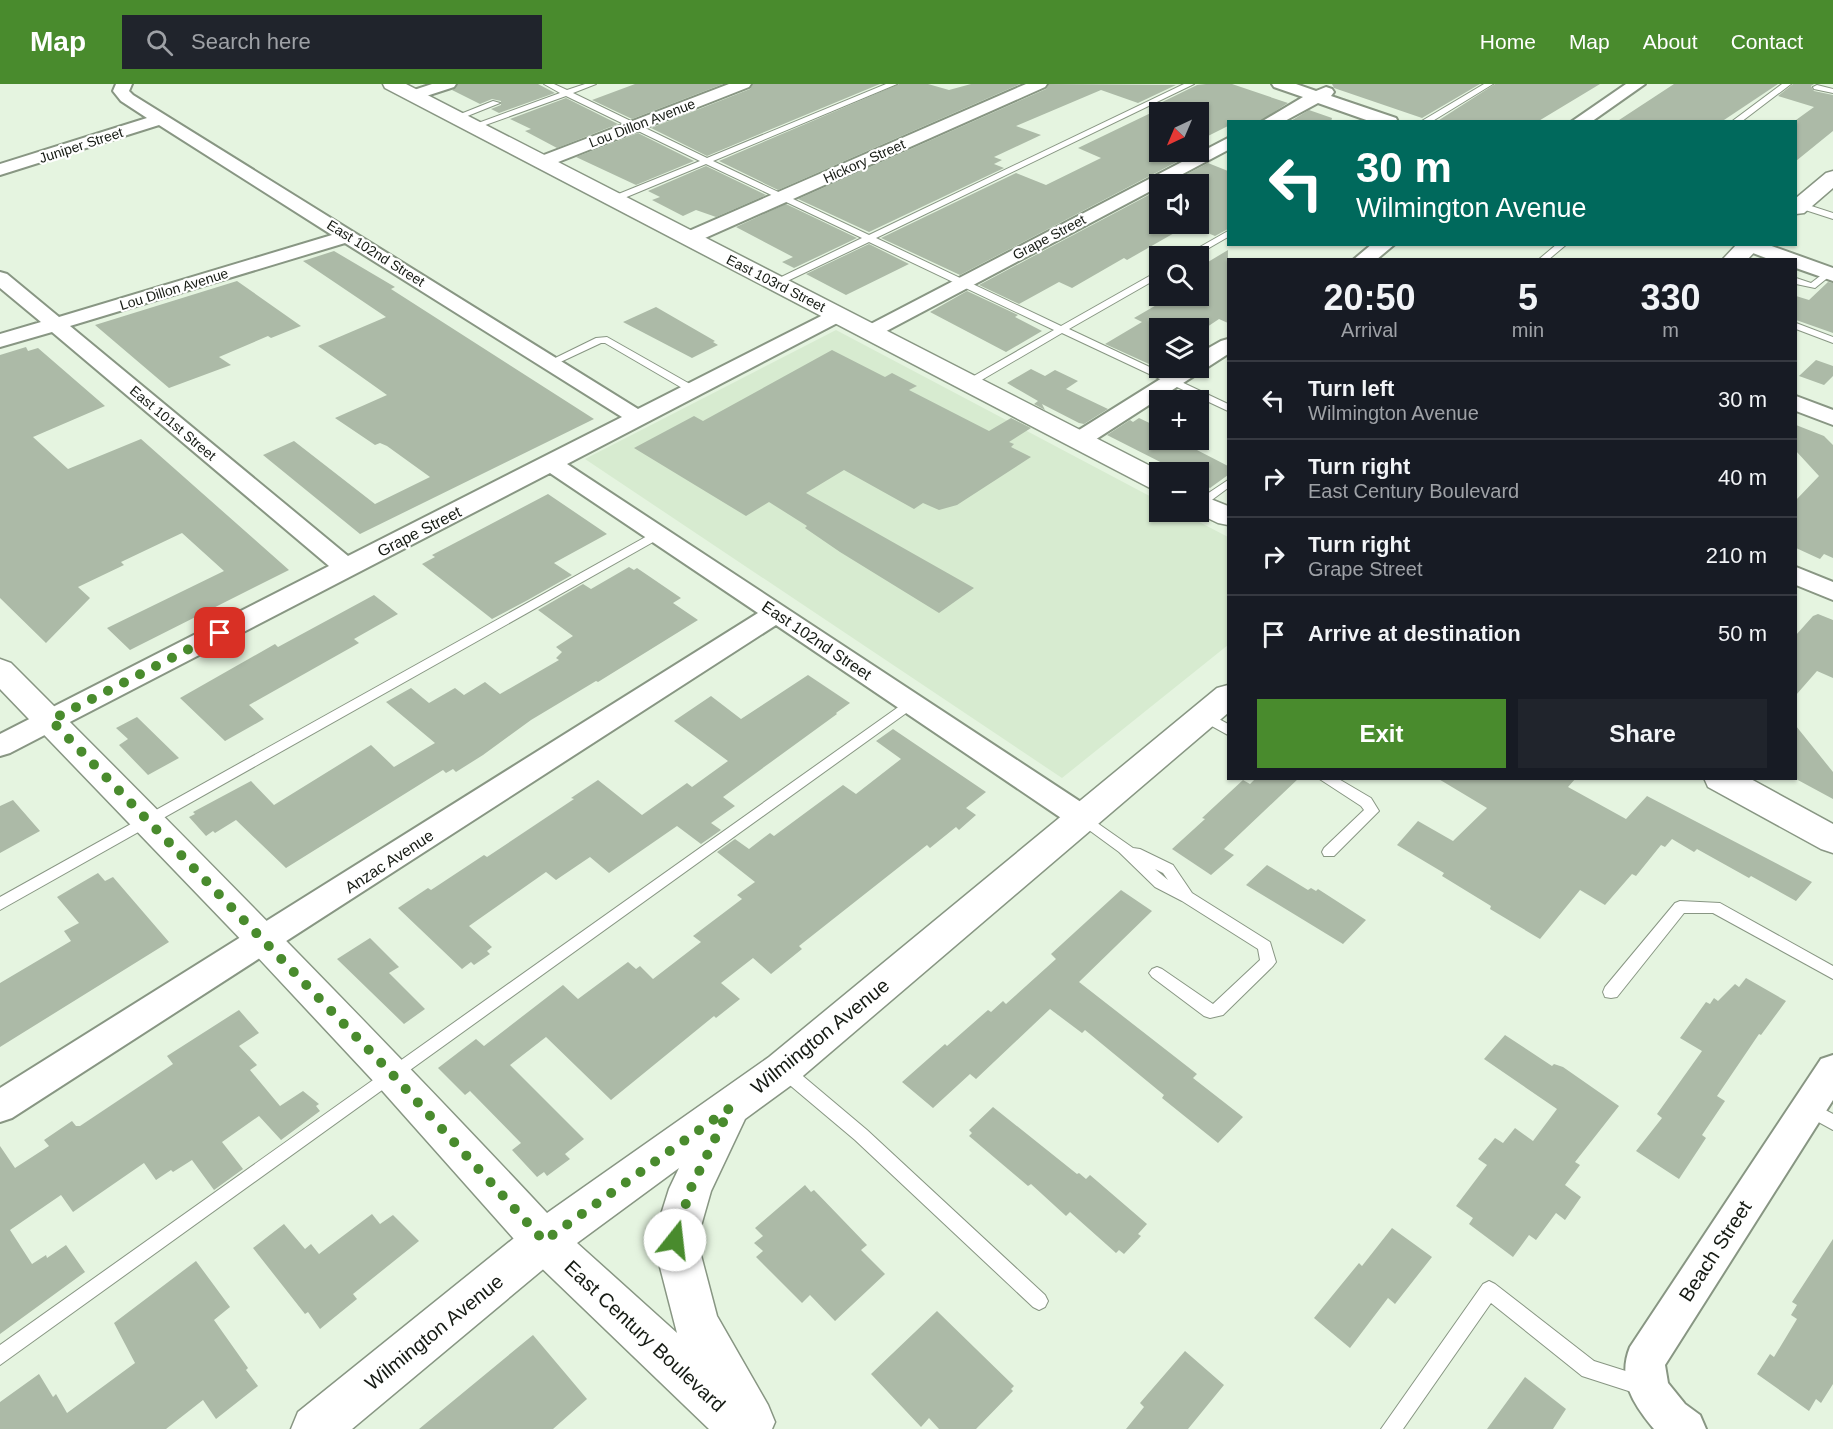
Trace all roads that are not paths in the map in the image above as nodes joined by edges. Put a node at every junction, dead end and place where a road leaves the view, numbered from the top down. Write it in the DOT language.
graph roads {
  1 [pos="124,84"];
  2 [pos="392,84"];
  3 [pos="448,84"];
  4 [pos="548,84"];
  5 [pos="592,84"];
  6 [pos="743,84"];
  7 [pos="893,84"];
  8 [pos="1039,84"];
  9 [pos="1190,84"];
  10 [pos="1280,84"];
  11 [pos="1341,84"];
  12 [pos="1489,84"];
  13 [pos="1637,84"];
  14 [pos="1787,84"];
  15 [pos="1817,87"];
  16 [pos="1833,91"];
  17 [pos="567,93"];
  18 [pos="414,96"];
  19 [pos="1317,97"];
  20 [pos="496,103"];
  21 [pos="161,119"];
  22 [pos="1273,120"];
  23 [pos="1384,120"];
  24 [pos="1427,120"];
  25 [pos="1582,120"];
  26 [pos="1738,120"];
  27 [pos="465,122"];
  28 [pos="635,126"];
  29 [pos="1227,144"];
  30 [pos="706,161"];
  31 [pos="542,162"];
  32 [pos="0,170"];
  33 [pos="1833,177"];
  34 [pos="781,197"];
  35 [pos="614,199"];
  36 [pos="1797,206"];
  37 [pos="1833,216"];
  38 [pos="1227,235"];
  39 [pos="348,236"];
  40 [pos="689,238"];
  41 [pos="867,238"];
  42 [pos="1206,246"];
  43 [pos="1383,246"];
  44 [pos="1560,246"];
  45 [pos="1745,249"];
  46 [pos="1365,258"];
  47 [pos="1545,258"];
  48 [pos="1782,258"];
  49 [pos="1797,261"];
  50 [pos="1830,274"];
  51 [pos="0,278"];
  52 [pos="1149,279"];
  53 [pos="1797,281"];
  54 [pos="776,283"];
  55 [pos="963,283"];
  56 [pos="838,315"];
  57 [pos="55,324"];
  58 [pos="1797,326"];
  59 [pos="1061,329"];
  60 [pos="870,332"];
  61 [pos="1833,340"];
  62 [pos="0,341"];
  63 [pos="1227,346"];
  64 [pos="1209,357"];
  65 [pos="550,363"];
  66 [pos="1177,378"];
  67 [pos="1172,381"];
  68 [pos="969,383"];
  69 [pos="693,390"];
  70 [pos="1797,403"];
  71 [pos="1227,408"];
  72 [pos="638,418"];
  73 [pos="1833,418"];
  74 [pos="1079,440"];
  75 [pos="551,463"];
  76 [pos="1149,476"];
  77 [pos="1227,484"];
  78 [pos="1209,496"];
  79 [pos="1209,507"];
  80 [pos="1227,516"];
  81 [pos="658,534"];
  82 [pos="347,568"];
  83 [pos="1797,575"];
  84 [pos="1833,592"];
  85 [pos="777,613"];
  86 [pos="0,670"];
  87 [pos="911,703"];
  88 [pos="1221,714"];
  89 [pos="51,720"];
  90 [pos="0,746"];
  91 [pos="1328,780"];
  92 [pos="1724,780"];
  93 [pos="1083,818"];
  94 [pos="149,821"];
  95 [pos="1833,840"];
  96 [pos="1329,852"];
  97 [pos="0,904"];
  98 [pos="265,940"];
  99 [pos="1157,973"];
  100 [pos="1833,974"];
  101 [pos="1611,992"];
  102 [pos="783,1069"];
  103 [pos="1833,1070"];
  104 [pos="392,1074"];
  105 [pos="0,1107"];
  106 [pos="730,1108"];
  107 [pos="1821,1116"];
  108 [pos="544,1241"];
  109 [pos="1039,1300"];
  110 [pos="0,1356"];
  111 [pos="1649,1387"];
  112 [pos="315,1429"];
  113 [pos="743,1429"];
  114 [pos="755,1429"];
  115 [pos="1391,1429"];
  116 [pos="1686,1429"];
  1 -- 21 [label="street, East 102nd Street"];
  2 -- 18 [label="main road, East 103rd Street"];
  3 -- 18 [label="street"];
  4 -- 17 [label="lane"];
  5 -- 17 [label="lane"];
  6 -- 28 [label="street, Lou Dillon Avenue"];
  7 -- 30 [label="lane"];
  8 -- 34 [label="street, Hickory Street"];
  9 -- 41 [label="lane"];
  10 -- 19 [label="street"];
  11 -- 19 [label="street"];
  12 -- 24 [label="lane"];
  13 -- 25 [label="street"];
  14 -- 26 [label="lane"];
  15 -- 16 [label="lane"];
  17 -- 27 [label="lane"];
  17 -- 28 [label="lane"];
  18 -- 27 [label="main road, East 103rd Street"];
  19 -- 22 [label="street"];
  19 -- 23 [label="street"];
  20 -- 27 [label="lane"];
  21 -- 32 [label="street, Juniper Street"];
  21 -- 39 [label="street, East 102nd Street"];
  27 -- 31 [label="main road, East 103rd Street"];
  28 -- 30 [label="lane"];
  28 -- 31 [label="street, Lou Dillon Avenue"];
  29 -- 55 [label="street, Grape Street"];
  30 -- 34 [label="lane"];
  30 -- 35 [label="lane"];
  31 -- 35 [label="main road, East 103rd Street"];
  33 -- 36 [label="main road"];
  34 -- 40 [label="street, Hickory Street"];
  34 -- 41 [label="lane"];
  35 -- 40 [label="main road, East 103rd Street"];
  36 -- 37 [label="lane"];
  38 -- 42 [label="lane"];
  39 -- 57 [label="street, Lou Dillon Avenue"];
  39 -- 65 [label="street, East 102nd Street"];
  40 -- 54 [label="main road, East 103rd Street"];
  41 -- 54 [label="lane"];
  41 -- 55 [label="lane"];
  43 -- 46 [label="street"];
  44 -- 47 [label="lane"];
  45 -- 48 [label="street"];
  49 -- 50 [label="street"];
  50 -- 53 [label="lane"];
  51 -- 57 [label="street, East 101st Street"];
  52 -- 59 [label="lane"];
  54 -- 56 [label="main road, East 103rd Street"];
  55 -- 59 [label="lane"];
  55 -- 60 [label="street, Grape Street"];
  56 -- 60 [label="main road, East 103rd Street"];
  56 -- 69 [label="street, Grape Street"];
  57 -- 62 [label="street, Lou Dillon Avenue"];
  57 -- 82 [label="street, East 101st Street"];
  58 -- 61 [label="lane"];
  59 -- 67 [label="lane"];
  59 -- 68 [label="lane"];
  60 -- 68 [label="main road, East 103rd Street"];
  63 -- 64 [label="street"];
  65 -- 69 [label="lane"];
  65 -- 72 [label="street, East 102nd Street"];
  66 -- 67 [label="street"];
  67 -- 71 [label="lane"];
  67 -- 74 [label="street"];
  68 -- 74 [label="main road, East 103rd Street"];
  69 -- 72 [label="street, Grape Street"];
  70 -- 73 [label="street"];
  72 -- 75 [label="street, Grape Street"];
  74 -- 76 [label="main road, East 103rd Street"];
  75 -- 81 [label="street, East 102nd Street"];
  75 -- 82 [label="street, Grape Street"];
  77 -- 78 [label="lane"];
  79 -- 80 [label="main road"];
  81 -- 85 [label="street, East 102nd Street"];
  81 -- 94 [label="lane"];
  82 -- 89 [label="street, Grape Street"];
  83 -- 84 [label="street"];
  85 -- 87 [label="street, East 102nd Street"];
  85 -- 98 [label="street, Anzac Avenue"];
  86 -- 89 [label="main road, East Century Boulevard"];
  87 -- 93 [label="street, East 102nd Street"];
  87 -- 104 [label="lane"];
  88 -- 93 [label="main road, Wilmington Avenue"];
  89 -- 90 [label="street, Grape Street"];
  89 -- 94 [label="main road, East Century Boulevard"];
  91 -- 96 [label="lane"];
  92 -- 95 [label="main road"];
  93 -- 99 [label="lane"];
  93 -- 102 [label="main road, Wilmington Avenue"];
  94 -- 97 [label="lane"];
  94 -- 98 [label="main road, East Century Boulevard"];
  98 -- 104 [label="main road, East Century Boulevard"];
  98 -- 105 [label="street, Anzac Avenue"];
  100 -- 101 [label="lane"];
  102 -- 106 [label="main road, Wilmington Avenue"];
  102 -- 109 [label="lane"];
  103 -- 107 [label="street, Beach Street"];
  104 -- 108 [label="main road, East Century Boulevard"];
  104 -- 110 [label="lane"];
  106 -- 108 [label="main road, Wilmington Avenue"];
  106 -- 114 [label="main road"];
  107 -- 111 [label="street, Beach Street"];
  108 -- 112 [label="main road, Wilmington Avenue"];
  108 -- 113 [label="main road, East Century Boulevard"];
  111 -- 115 [label="lane"];
  111 -- 116 [label="street, Beach Street"];
}
